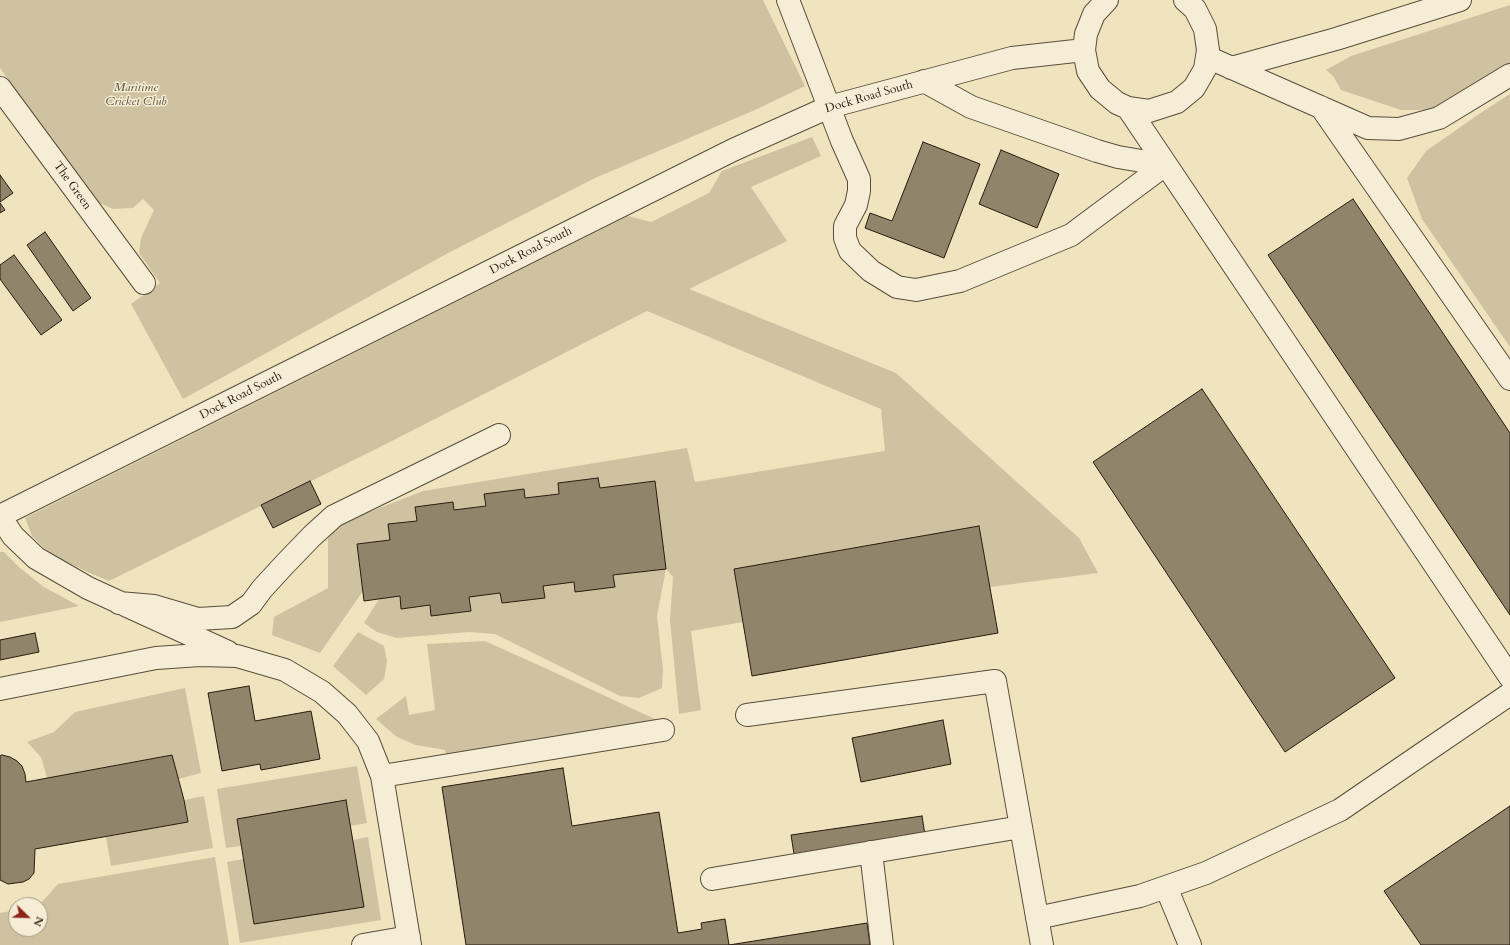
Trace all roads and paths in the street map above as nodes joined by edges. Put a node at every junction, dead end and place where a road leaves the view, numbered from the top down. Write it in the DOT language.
graph roads {
  1 [pos="788,0"];
  2 [pos="1107,0"];
  3 [pos="1185,0"];
  4 [pos="1460,0"];
  5 [pos="1084,50"];
  6 [pos="1207,57"];
  7 [pos="1231,68"];
  8 [pos="1510,75"];
  9 [pos="924,81"];
  10 [pos="0,88"];
  11 [pos="829,107"];
  12 [pos="1320,107"];
  13 [pos="1128,108"];
  14 [pos="1166,165"];
  15 [pos="144,283"];
  16 [pos="1510,379"];
  17 [pos="498,435"];
  18 [pos="0,516"];
  19 [pos="119,603"];
  20 [pos="237,656"];
  21 [pos="1510,677"];
  22 [pos="0,689"];
  23 [pos="1510,694"];
  24 [pos="747,715"];
  25 [pos="663,730"];
  26 [pos="382,776"];
  27 [pos="1021,827"];
  28 [pos="871,852"];
  29 [pos="712,879"];
  30 [pos="1166,887"];
  31 [pos="1037,918"];
  32 [pos="409,941"];
  33 [pos="362,945"];
  34 [pos="882,945"];
  35 [pos="1042,945"];
  36 [pos="1190,945"];
  1 -- 11 [label="street"];
  2 -- 5 [label="street"];
  3 -- 6 [label="street"];
  4 -- 7 [label="street"];
  5 -- 9 [label="street, Dock Road South"];
  5 -- 13 [label="street"];
  6 -- 7 [label="street"];
  6 -- 13 [label="street"];
  7 -- 12 [label="street"];
  8 -- 12 [label="street"];
  9 -- 11 [label="street, Dock Road South"];
  9 -- 14 [label="street"];
  10 -- 15 [label="street, The Green"];
  11 -- 14 [label="street"];
  11 -- 18 [label="street, Dock Road South"];
  12 -- 16 [label="street"];
  13 -- 14 [label="street"];
  14 -- 21 [label="street"];
  17 -- 19 [label="street"];
  18 -- 19 [label="street"];
  19 -- 20 [label="street"];
  20 -- 22 [label="street"];
  20 -- 26 [label="street"];
  23 -- 30 [label="street"];
  24 -- 27 [label="street"];
  25 -- 26 [label="street"];
  26 -- 32 [label="street"];
  27 -- 28 [label="street"];
  27 -- 31 [label="street"];
  28 -- 29 [label="street"];
  28 -- 34 [label="street"];
  30 -- 31 [label="street"];
  30 -- 36 [label="street"];
  31 -- 35 [label="street"];
  32 -- 33 [label="street"];
}
